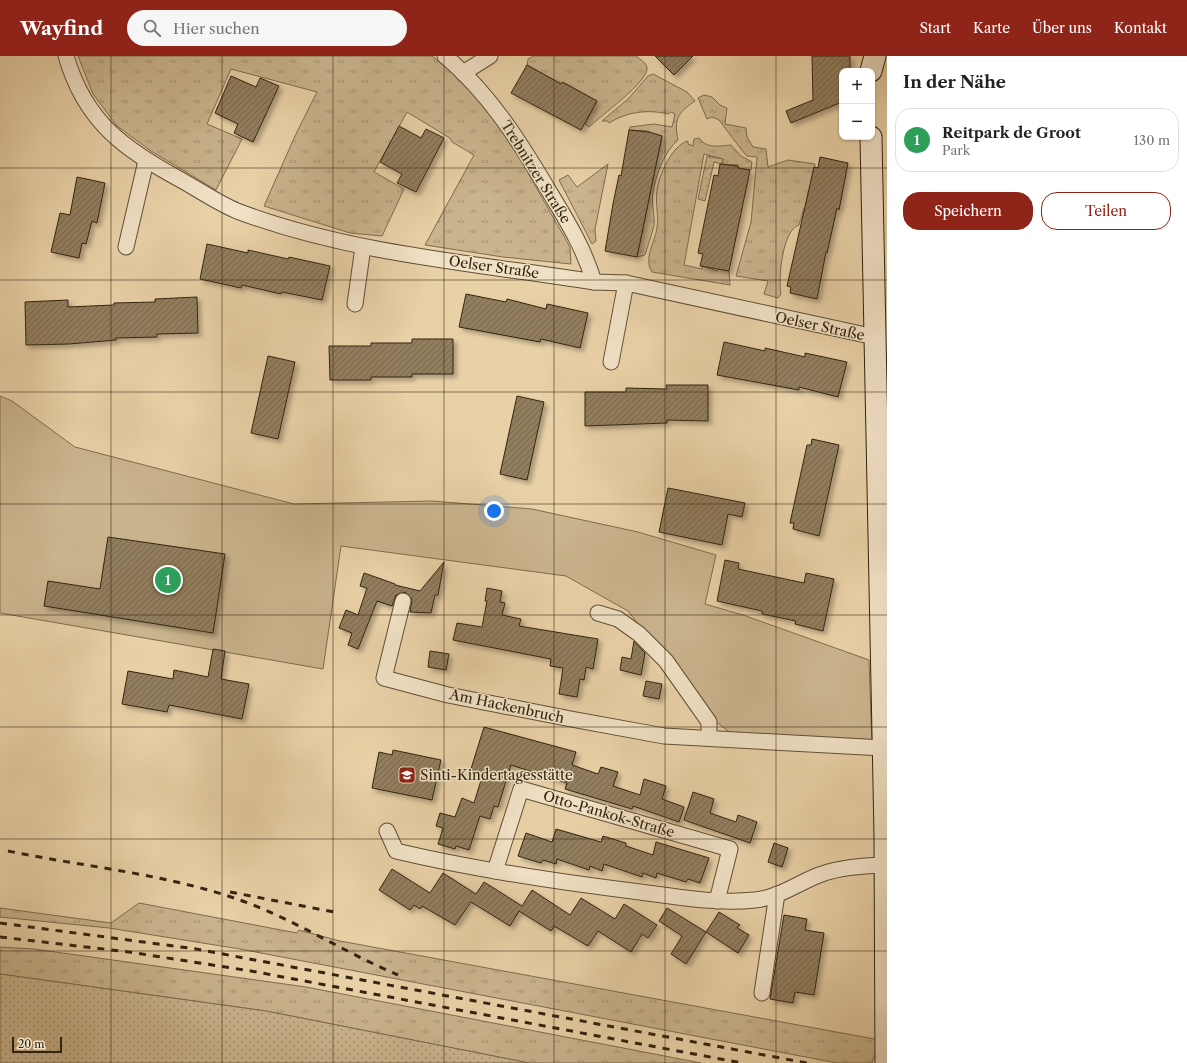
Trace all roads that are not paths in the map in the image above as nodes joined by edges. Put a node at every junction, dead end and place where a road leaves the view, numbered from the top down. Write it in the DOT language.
graph roads {
  1 [pos="66,56"];
  2 [pos="445,56"];
  3 [pos="490,56"];
  4 [pos="875,56"];
  5 [pos="872,68"];
  6 [pos="463,73"];
  7 [pos="871,140"];
  8 [pos="146,161"];
  9 [pos="126,247"];
  10 [pos="364,247"];
  11 [pos="594,282"];
  12 [pos="626,283"];
  13 [pos="355,304"];
  14 [pos="875,337"];
  15 [pos="611,362"];
  16 [pos="403,601"];
  17 [pos="598,613"];
  18 [pos="710,738"];
  19 [pos="883,748"];
  20 [pos="387,832"];
  21 [pos="885,865"];
  22 [pos="495,871"];
  23 [pos="778,894"];
  24 [pos="718,901"];
  25 [pos="762,993"];
  26 [pos="886,1063"];
  1 -- 8 [label="street, Oelser Straße"];
  2 -- 6 [label="street, Trebnitzer Straße"];
  3 -- 6 [label="street"];
  4 -- 5 [label="street"];
  6 -- 11 [label="street, Trebnitzer Straße"];
  7 -- 14 [label="street"];
  8 -- 9 [label="street"];
  8 -- 10 [label="street, Oelser Straße"];
  10 -- 11 [label="street, Oelser Straße"];
  10 -- 13 [label="street"];
  11 -- 12 [label="street, Oelser Straße"];
  12 -- 14 [label="street, Oelser Straße"];
  12 -- 15 [label="street"];
  14 -- 19 [label="street"];
  16 -- 18 [label="street, Am Hackenbruch"];
  17 -- 18 [label="street"];
  18 -- 19 [label="street, Am Hackenbruch"];
  19 -- 21 [label="street"];
  20 -- 22 [label="street"];
  21 -- 23 [label="street"];
  21 -- 26 [label="street"];
  22 -- 24 [label="street"];
  22 -- 24 [label="street, Otto-Pankok-Straße"];
  23 -- 24 [label="street"];
  23 -- 25 [label="street"];
}
